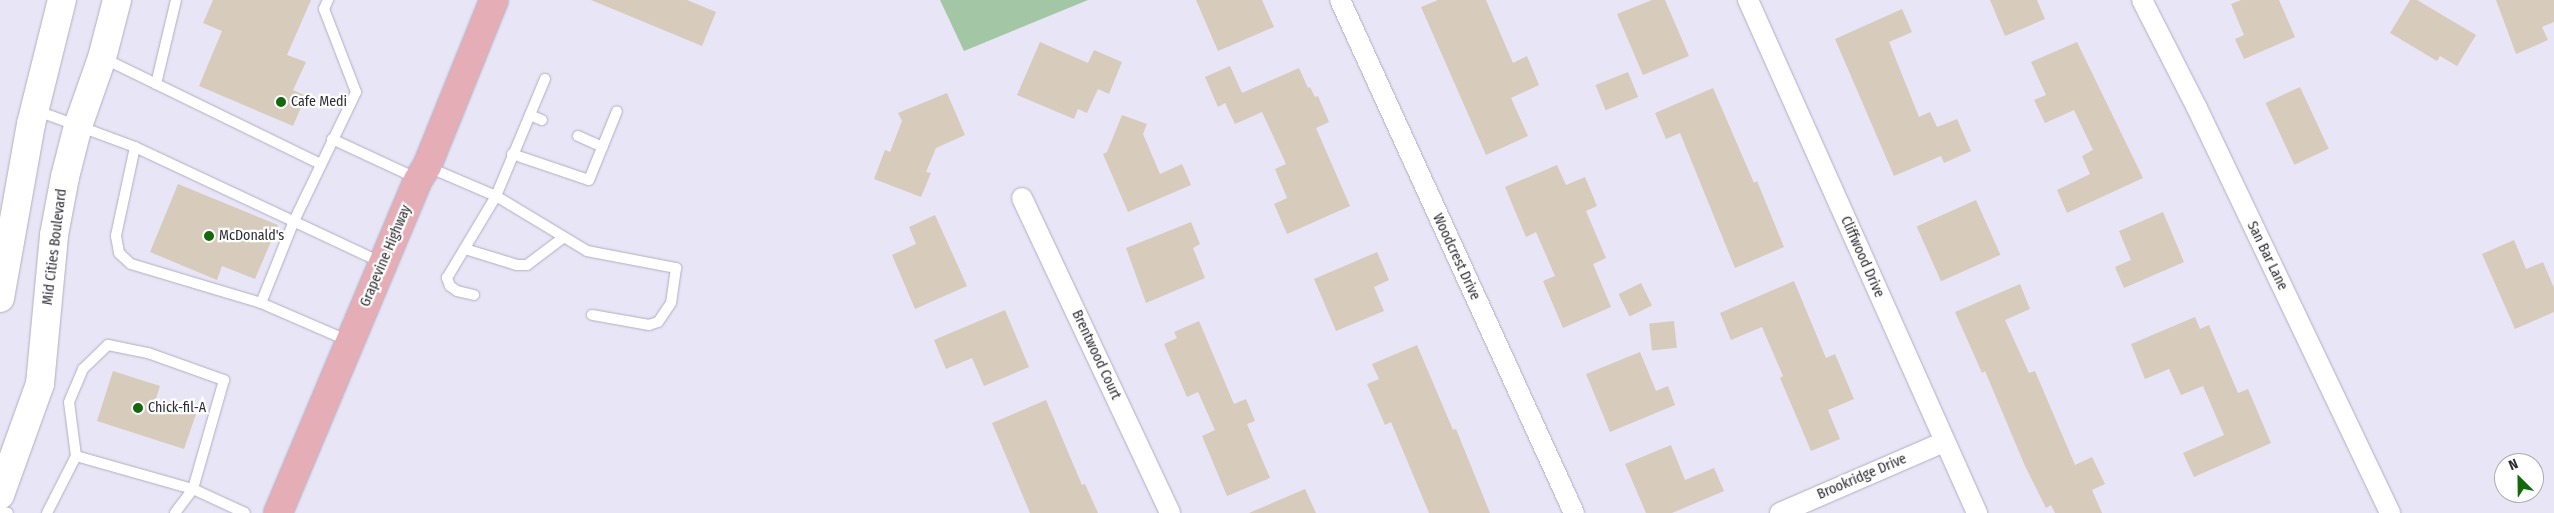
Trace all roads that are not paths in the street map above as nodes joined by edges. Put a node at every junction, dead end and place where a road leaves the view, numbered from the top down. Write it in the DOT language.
graph roads {
  1 [pos="62,0"];
  2 [pos="117,0"];
  3 [pos="176,0"];
  4 [pos="328,0"];
  5 [pos="494,0"];
  6 [pos="1340,0"];
  7 [pos="1748,0"];
  8 [pos="2142,0"];
  9 [pos="102,58"];
  10 [pos="546,79"];
  11 [pos="156,84"];
  12 [pos="35,110"];
  13 [pos="617,111"];
  14 [pos="530,115"];
  15 [pos="542,120"];
  16 [pos="78,126"];
  17 [pos="578,136"];
  18 [pos="332,139"];
  19 [pos="603,146"];
  20 [pos="135,147"];
  21 [pos="512,154"];
  22 [pos="320,164"];
  23 [pos="423,173"];
  24 [pos="496,196"];
  25 [pos="1022,198"];
  26 [pos="294,221"];
  27 [pos="564,237"];
  28 [pos="465,248"];
  29 [pos="384,263"];
  30 [pos="474,295"];
  31 [pos="0,298"];
  32 [pos="261,303"];
  33 [pos="592,315"];
  34 [pos="350,342"];
  35 [pos="1944,442"];
  36 [pos="76,456"];
  37 [pos="193,489"];
  38 [pos="0,495"];
  39 [pos="0,511"];
  40 [pos="8,513"];
  41 [pos="47,513"];
  42 [pos="175,513"];
  43 [pos="244,513"];
  44 [pos="278,513"];
  45 [pos="1170,513"];
  46 [pos="1574,513"];
  47 [pos="1780,513"];
  48 [pos="1976,513"];
  49 [pos="2390,513"];
  1 -- 12 [label="main road"];
  2 -- 9 [label="main road, Mid Cities Boulevard"];
  3 -- 11 [label="lane"];
  4 -- 18 [label="lane"];
  5 -- 23 [label="main road, Grapevine Highway"];
  6 -- 46 [label="street, Woodcrest Drive"];
  7 -- 35 [label="street, Cliffwood Drive"];
  8 -- 49 [label="street, San Bar Lane"];
  9 -- 11 [label="lane"];
  9 -- 16 [label="main road, Mid Cities Boulevard"];
  10 -- 14 [label="lane"];
  11 -- 22 [label="lane"];
  12 -- 16 [label="lane"];
  12 -- 31 [label="main road"];
  13 -- 19 [label="lane"];
  14 -- 15 [label="lane"];
  14 -- 21 [label="lane"];
  16 -- 20 [label="lane"];
  16 -- 38 [label="main road, Mid Cities Boulevard"];
  17 -- 19 [label="lane"];
  18 -- 22 [label="lane"];
  18 -- 23 [label="lane"];
  19 -- 21 [label="lane"];
  20 -- 26 [label="lane"];
  20 -- 32 [label="lane"];
  21 -- 24 [label="lane"];
  22 -- 26 [label="lane"];
  23 -- 24 [label="lane"];
  23 -- 29 [label="main road, Grapevine Highway"];
  24 -- 27 [label="lane"];
  24 -- 28 [label="lane"];
  25 -- 45 [label="street, Brentwood Court"];
  26 -- 29 [label="lane"];
  26 -- 32 [label="lane"];
  27 -- 28 [label="lane"];
  27 -- 33 [label="lane"];
  28 -- 30 [label="lane"];
  29 -- 34 [label="main road, Grapevine Highway"];
  32 -- 34 [label="lane"];
  34 -- 44 [label="main road, Grapevine Highway"];
  35 -- 47 [label="street, Brookridge Drive"];
  35 -- 48 [label="street, Cliffwood Drive"];
  36 -- 37 [label="lane"];
  36 -- 37 [label="lane"];
  36 -- 41 [label="lane"];
  37 -- 42 [label="lane"];
  37 -- 43 [label="lane"];
  39 -- 40 [label="lane"];
}
